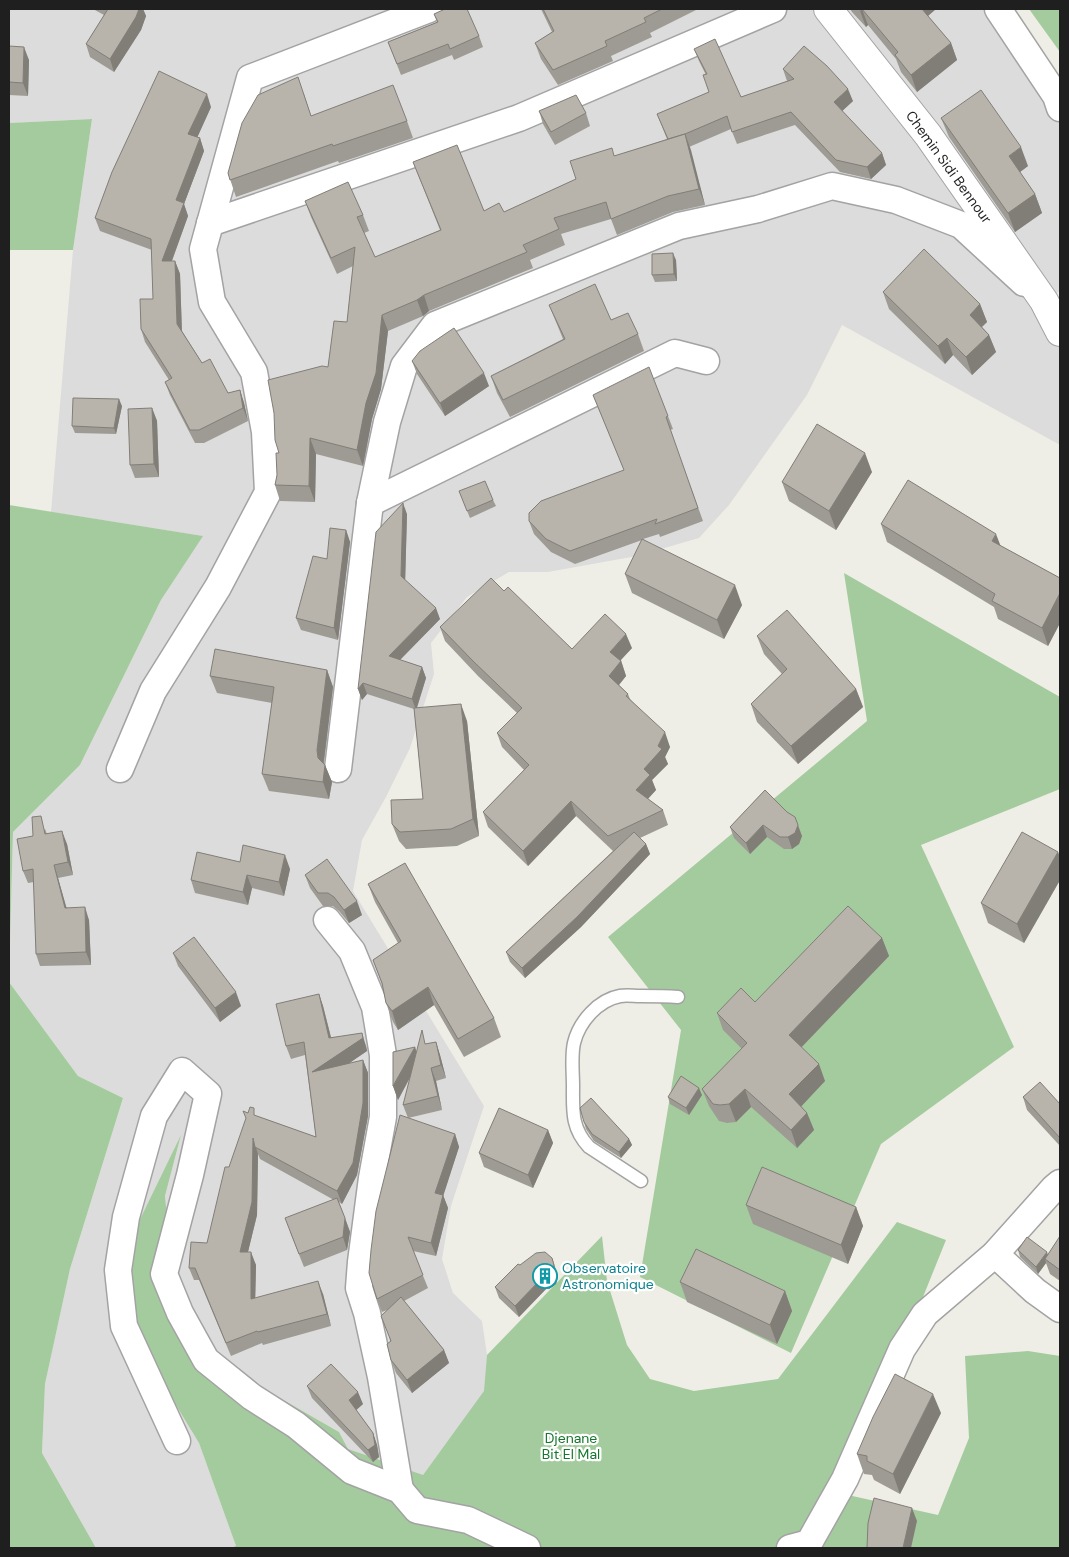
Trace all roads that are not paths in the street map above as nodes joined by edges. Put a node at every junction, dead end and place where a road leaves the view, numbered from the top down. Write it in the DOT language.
graph roads {
  1 [pos="429,9"];
  2 [pos="773,9"];
  3 [pos="828,9"];
  4 [pos="998,9"];
  5 [pos="1060,108"];
  6 [pos="210,223"];
  7 [pos="1044,301"];
  8 [pos="1060,332"];
  9 [pos="706,362"];
  10 [pos="370,503"];
  11 [pos="120,769"];
  12 [pos="338,770"];
  13 [pos="327,920"];
  14 [pos="678,996"];
  15 [pos="641,1181"];
  16 [pos="1060,1183"];
  17 [pos="995,1254"];
  18 [pos="1060,1309"];
  19 [pos="177,1441"];
  20 [pos="400,1490"];
  21 [pos="527,1548"];
  22 [pos="790,1548"];
  1 -- 6 [label="street"];
  2 -- 6 [label="street"];
  3 -- 7 [label="street, Chemin Sidi Bennour"];
  4 -- 5 [label="street"];
  6 -- 11 [label="street"];
  7 -- 8 [label="street, Chemin Sidi Bennour"];
  7 -- 10 [label="street"];
  9 -- 10 [label="street"];
  10 -- 12 [label="street"];
  13 -- 20 [label="street"];
  14 -- 15 [label="lane"];
  16 -- 17 [label="street"];
  17 -- 18 [label="street"];
  17 -- 22 [label="street"];
  19 -- 20 [label="street"];
  20 -- 21 [label="street"];
}
